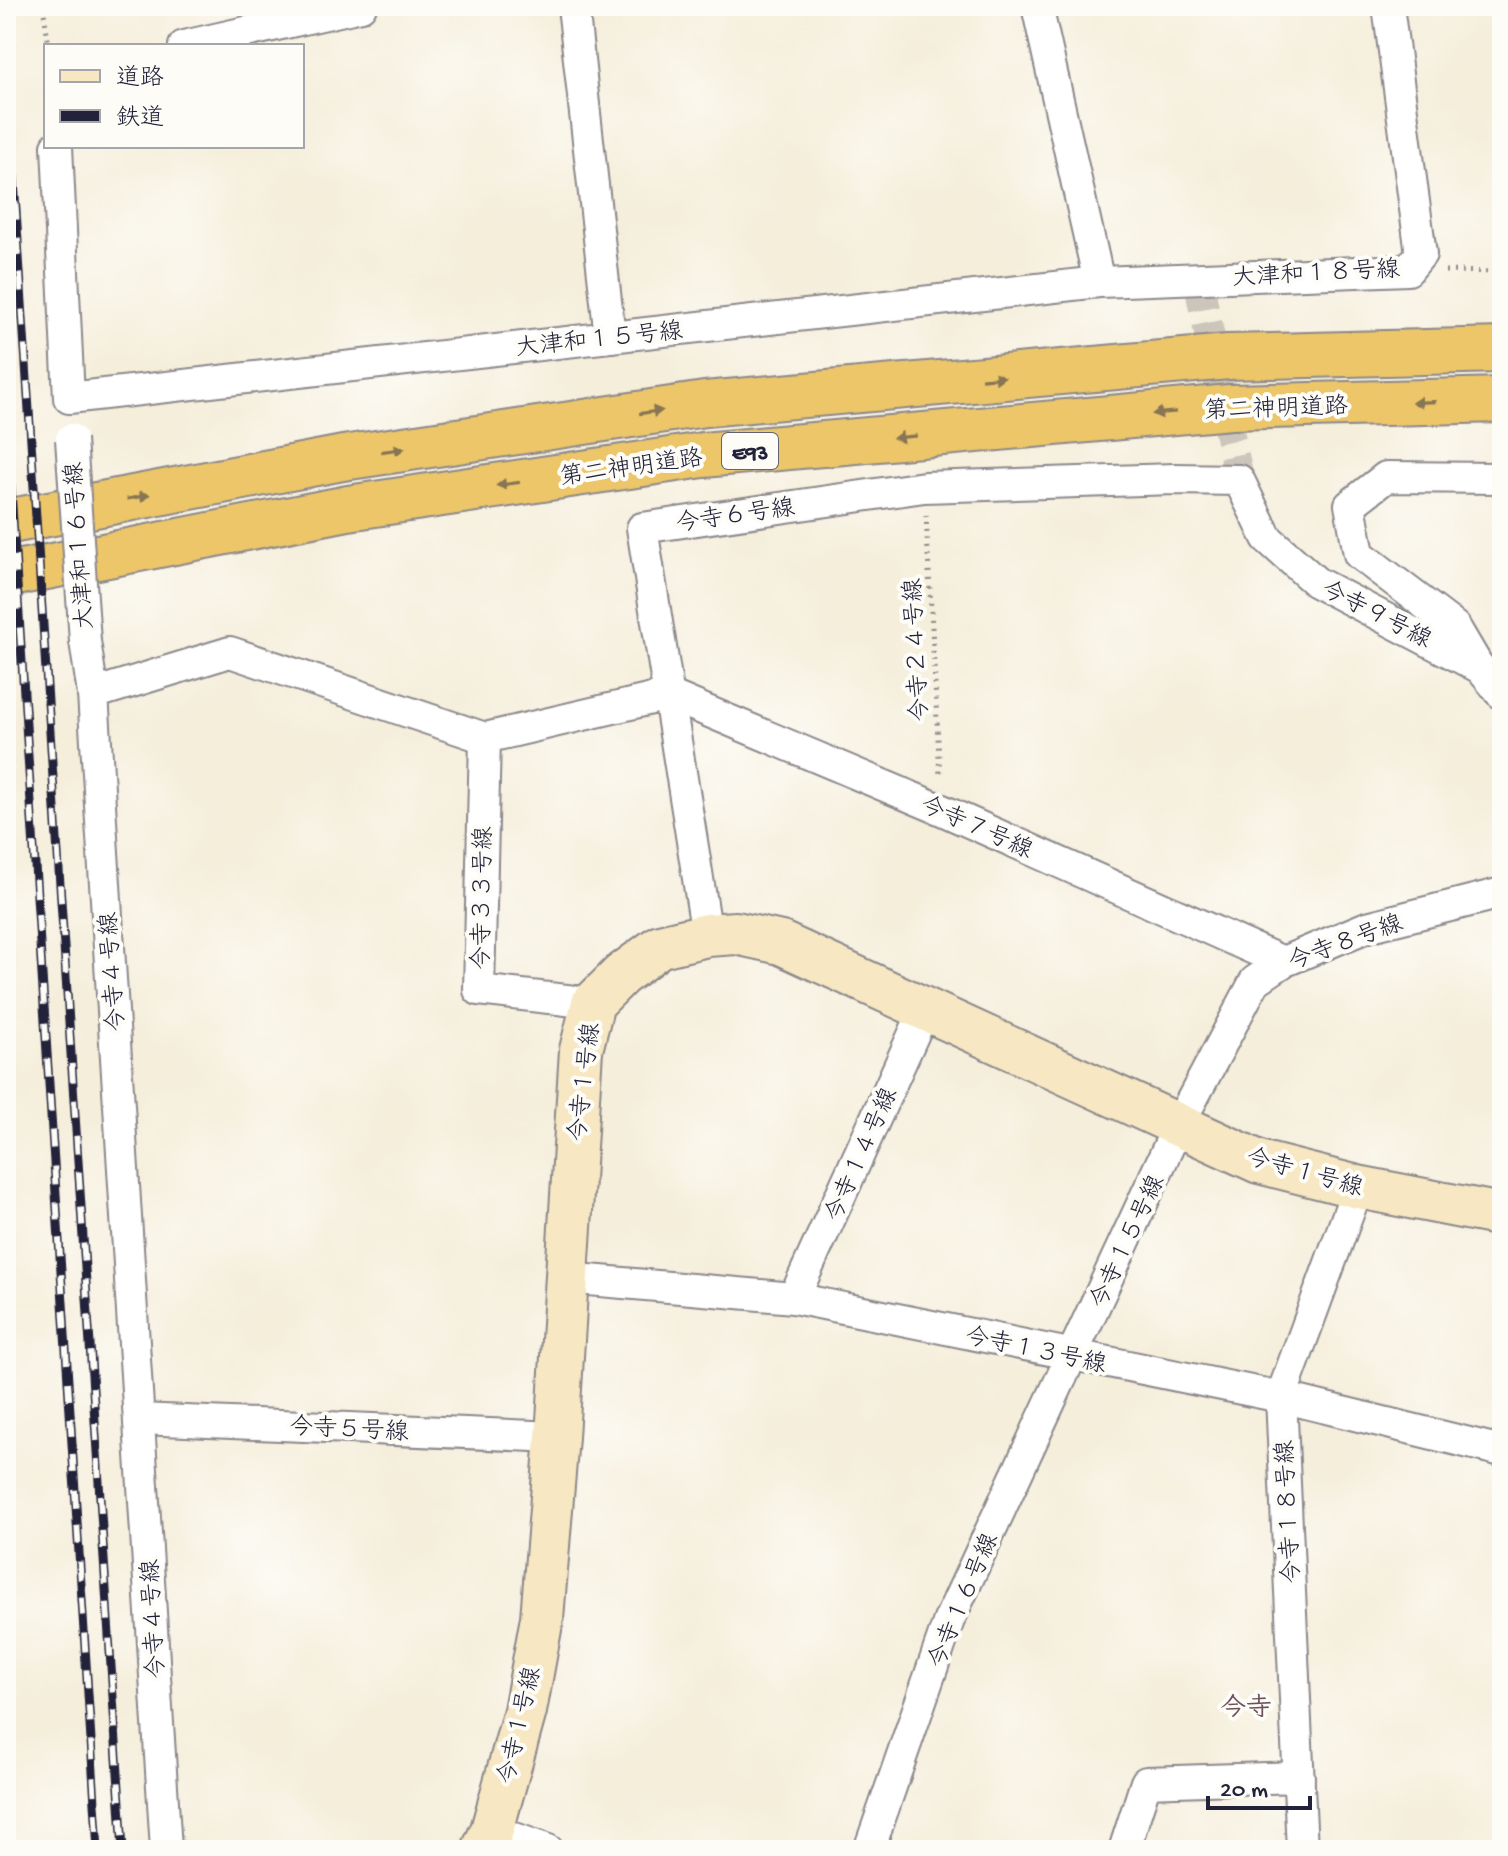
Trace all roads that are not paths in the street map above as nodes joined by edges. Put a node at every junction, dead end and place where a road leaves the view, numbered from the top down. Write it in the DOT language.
graph roads {
  1 [pos="361,6"];
  2 [pos="573,6"];
  3 [pos="1037,6"];
  4 [pos="1388,6"];
  5 [pos="193,44"];
  6 [pos="57,148"];
  7 [pos="1099,282"];
  8 [pos="610,337"];
  9 [pos="1502,350"];
  10 [pos="69,398"];
  11 [pos="1502,400"];
  12 [pos="1502,478"];
  13 [pos="1239,480"];
  14 [pos="6,522"];
  15 [pos="6,575"];
  16 [pos="1480,668"];
  17 [pos="93,694"];
  18 [pos="1502,694"];
  19 [pos="669,695"];
  20 [pos="485,738"];
  21 [pos="1502,893"];
  22 [pos="707,935"];
  23 [pos="1283,962"];
  24 [pos="593,1003"];
  25 [pos="925,1009"];
  26 [pos="1179,1124"];
  27 [pos="1358,1187"];
  28 [pos="1502,1215"];
  29 [pos="566,1278"];
  30 [pos="794,1298"];
  31 [pos="1073,1357"];
  32 [pos="1281,1397"];
  33 [pos="140,1419"];
  34 [pos="557,1437"];
  35 [pos="1502,1451"];
  36 [pos="1299,1777"];
  37 [pos="488,1840"];
  38 [pos="166,1850"];
  39 [pos="548,1850"];
  40 [pos="869,1850"];
  41 [pos="1124,1850"];
  42 [pos="1302,1850"];
  1 -- 5 [label="street"];
  2 -- 8 [label="street"];
  3 -- 7 [label="street"];
  4 -- 7 [label="street, 大津和１８号線"];
  6 -- 10 [label="street"];
  7 -- 8 [label="street, 大津和１５号線"];
  8 -- 10 [label="street, 大津和１５号線"];
  14 -- 9 [label="highway, 第二神明道路 / E93, one-way"];
  10 -- 17 [label="street, 大津和１６号線, bridge"];
  11 -- 15 [label="highway, 第二神明道路 / E93, one-way"];
  12 -- 16 [label="street"];
  13 -- 16 [label="street, 今寺９号線"];
  13 -- 19 [label="street, 今寺６号線"];
  16 -- 18 [label="street, 今寺９号線"];
  17 -- 20 [label="street"];
  17 -- 33 [label="street, 今寺４号線"];
  19 -- 20 [label="street"];
  19 -- 22 [label="street, 今寺６号線"];
  19 -- 23 [label="street, 今寺７号線"];
  20 -- 24 [label="street, 今寺３３号線"];
  21 -- 23 [label="street, 今寺８号線"];
  22 -- 24 [label="street, 今寺１号線"];
  22 -- 25 [label="street, 今寺１号線"];
  23 -- 26 [label="street, 今寺８号線"];
  24 -- 29 [label="street, 今寺１号線"];
  25 -- 26 [label="street, 今寺１号線"];
  25 -- 30 [label="street, 今寺１４号線"];
  26 -- 27 [label="street, 今寺１号線"];
  26 -- 31 [label="street, 今寺１５号線"];
  27 -- 28 [label="street, 今寺１号線"];
  27 -- 32 [label="street, 今寺１８号線"];
  29 -- 30 [label="street, 今寺１３号線"];
  29 -- 34 [label="street, 今寺１号線"];
  30 -- 31 [label="street, 今寺１３号線"];
  31 -- 32 [label="street, 今寺１３号線"];
  31 -- 40 [label="street, 今寺１６号線"];
  32 -- 35 [label="street, 今寺１３号線"];
  32 -- 36 [label="street, 今寺１８号線"];
  33 -- 34 [label="street, 今寺５号線"];
  33 -- 38 [label="street, 今寺４号線"];
  34 -- 37 [label="street, 今寺１号線"];
  36 -- 41 [label="street"];
  36 -- 42 [label="street, 今寺１８号線"];
  37 -- 39 [label="street"];
}
